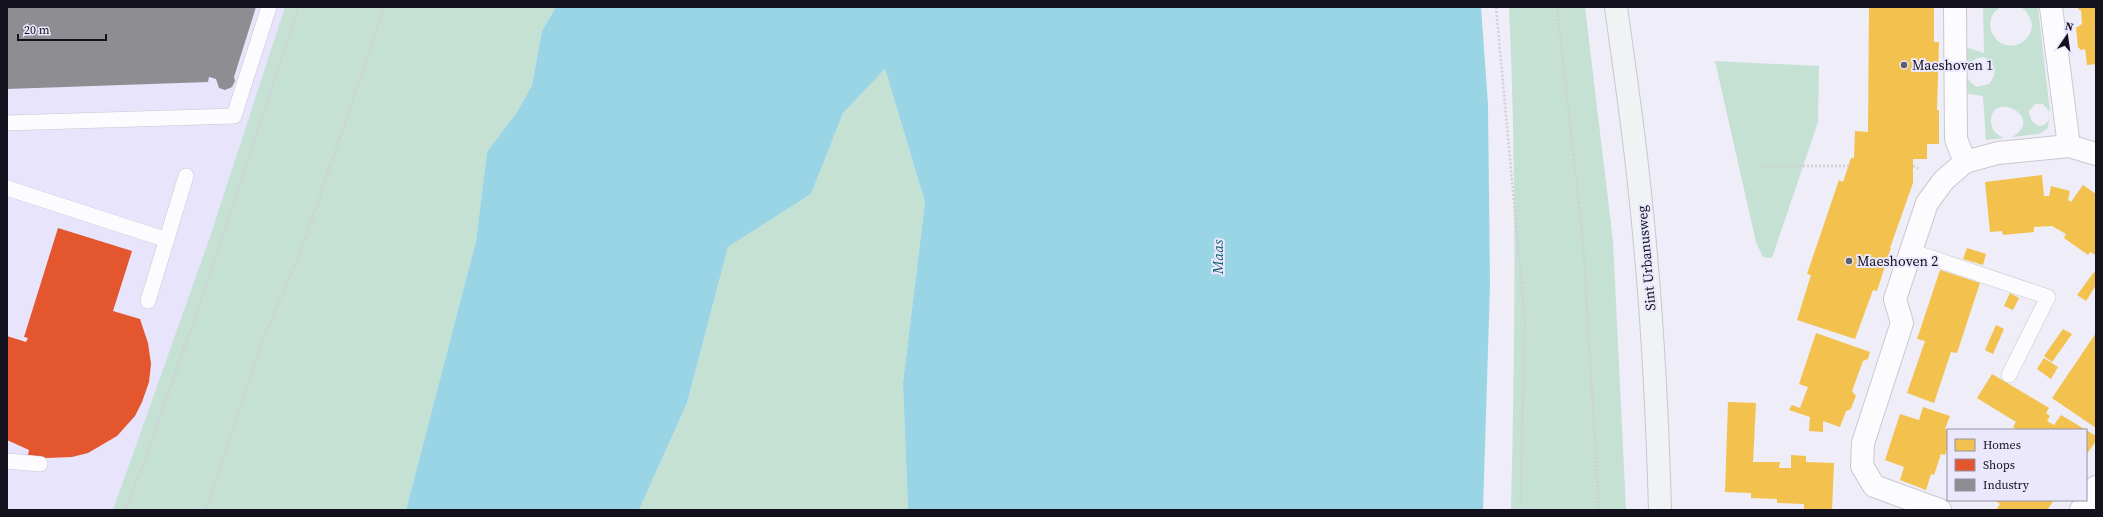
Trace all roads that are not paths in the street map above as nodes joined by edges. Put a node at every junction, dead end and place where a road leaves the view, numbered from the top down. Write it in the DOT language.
graph roads {
  1 [pos="269,7"];
  2 [pos="1616,7"];
  3 [pos="1956,7"];
  4 [pos="2051,7"];
  5 [pos="7,123"];
  6 [pos="2069,146"];
  7 [pos="2096,154"];
  8 [pos="1965,162"];
  9 [pos="186,176"];
  10 [pos="7,188"];
  11 [pos="167,240"];
  12 [pos="1911,252"];
  13 [pos="148,301"];
  14 [pos="2009,375"];
  15 [pos="7,461"];
  16 [pos="40,464"];
  17 [pos="2096,487"];
  18 [pos="2087,501"];
  19 [pos="2087,501"];
  20 [pos="1660,510"];
  21 [pos="1940,510"];
  22 [pos="2081,510"];
  1 -- 5 [label="lane"];
  2 -- 20 [label="street, Sint Urbanusweg"];
  3 -- 8 [label="street"];
  4 -- 6 [label="street"];
  6 -- 7 [label="street"];
  6 -- 8 [label="street"];
  8 -- 12 [label="street"];
  9 -- 11 [label="lane"];
  10 -- 11 [label="lane"];
  11 -- 13 [label="lane"];
  12 -- 14 [label="lane"];
  12 -- 21 [label="street"];
  15 -- 16 [label="lane"];
  17 -- 19 [label="street"];
  18 -- 22 [label="street"];
}
